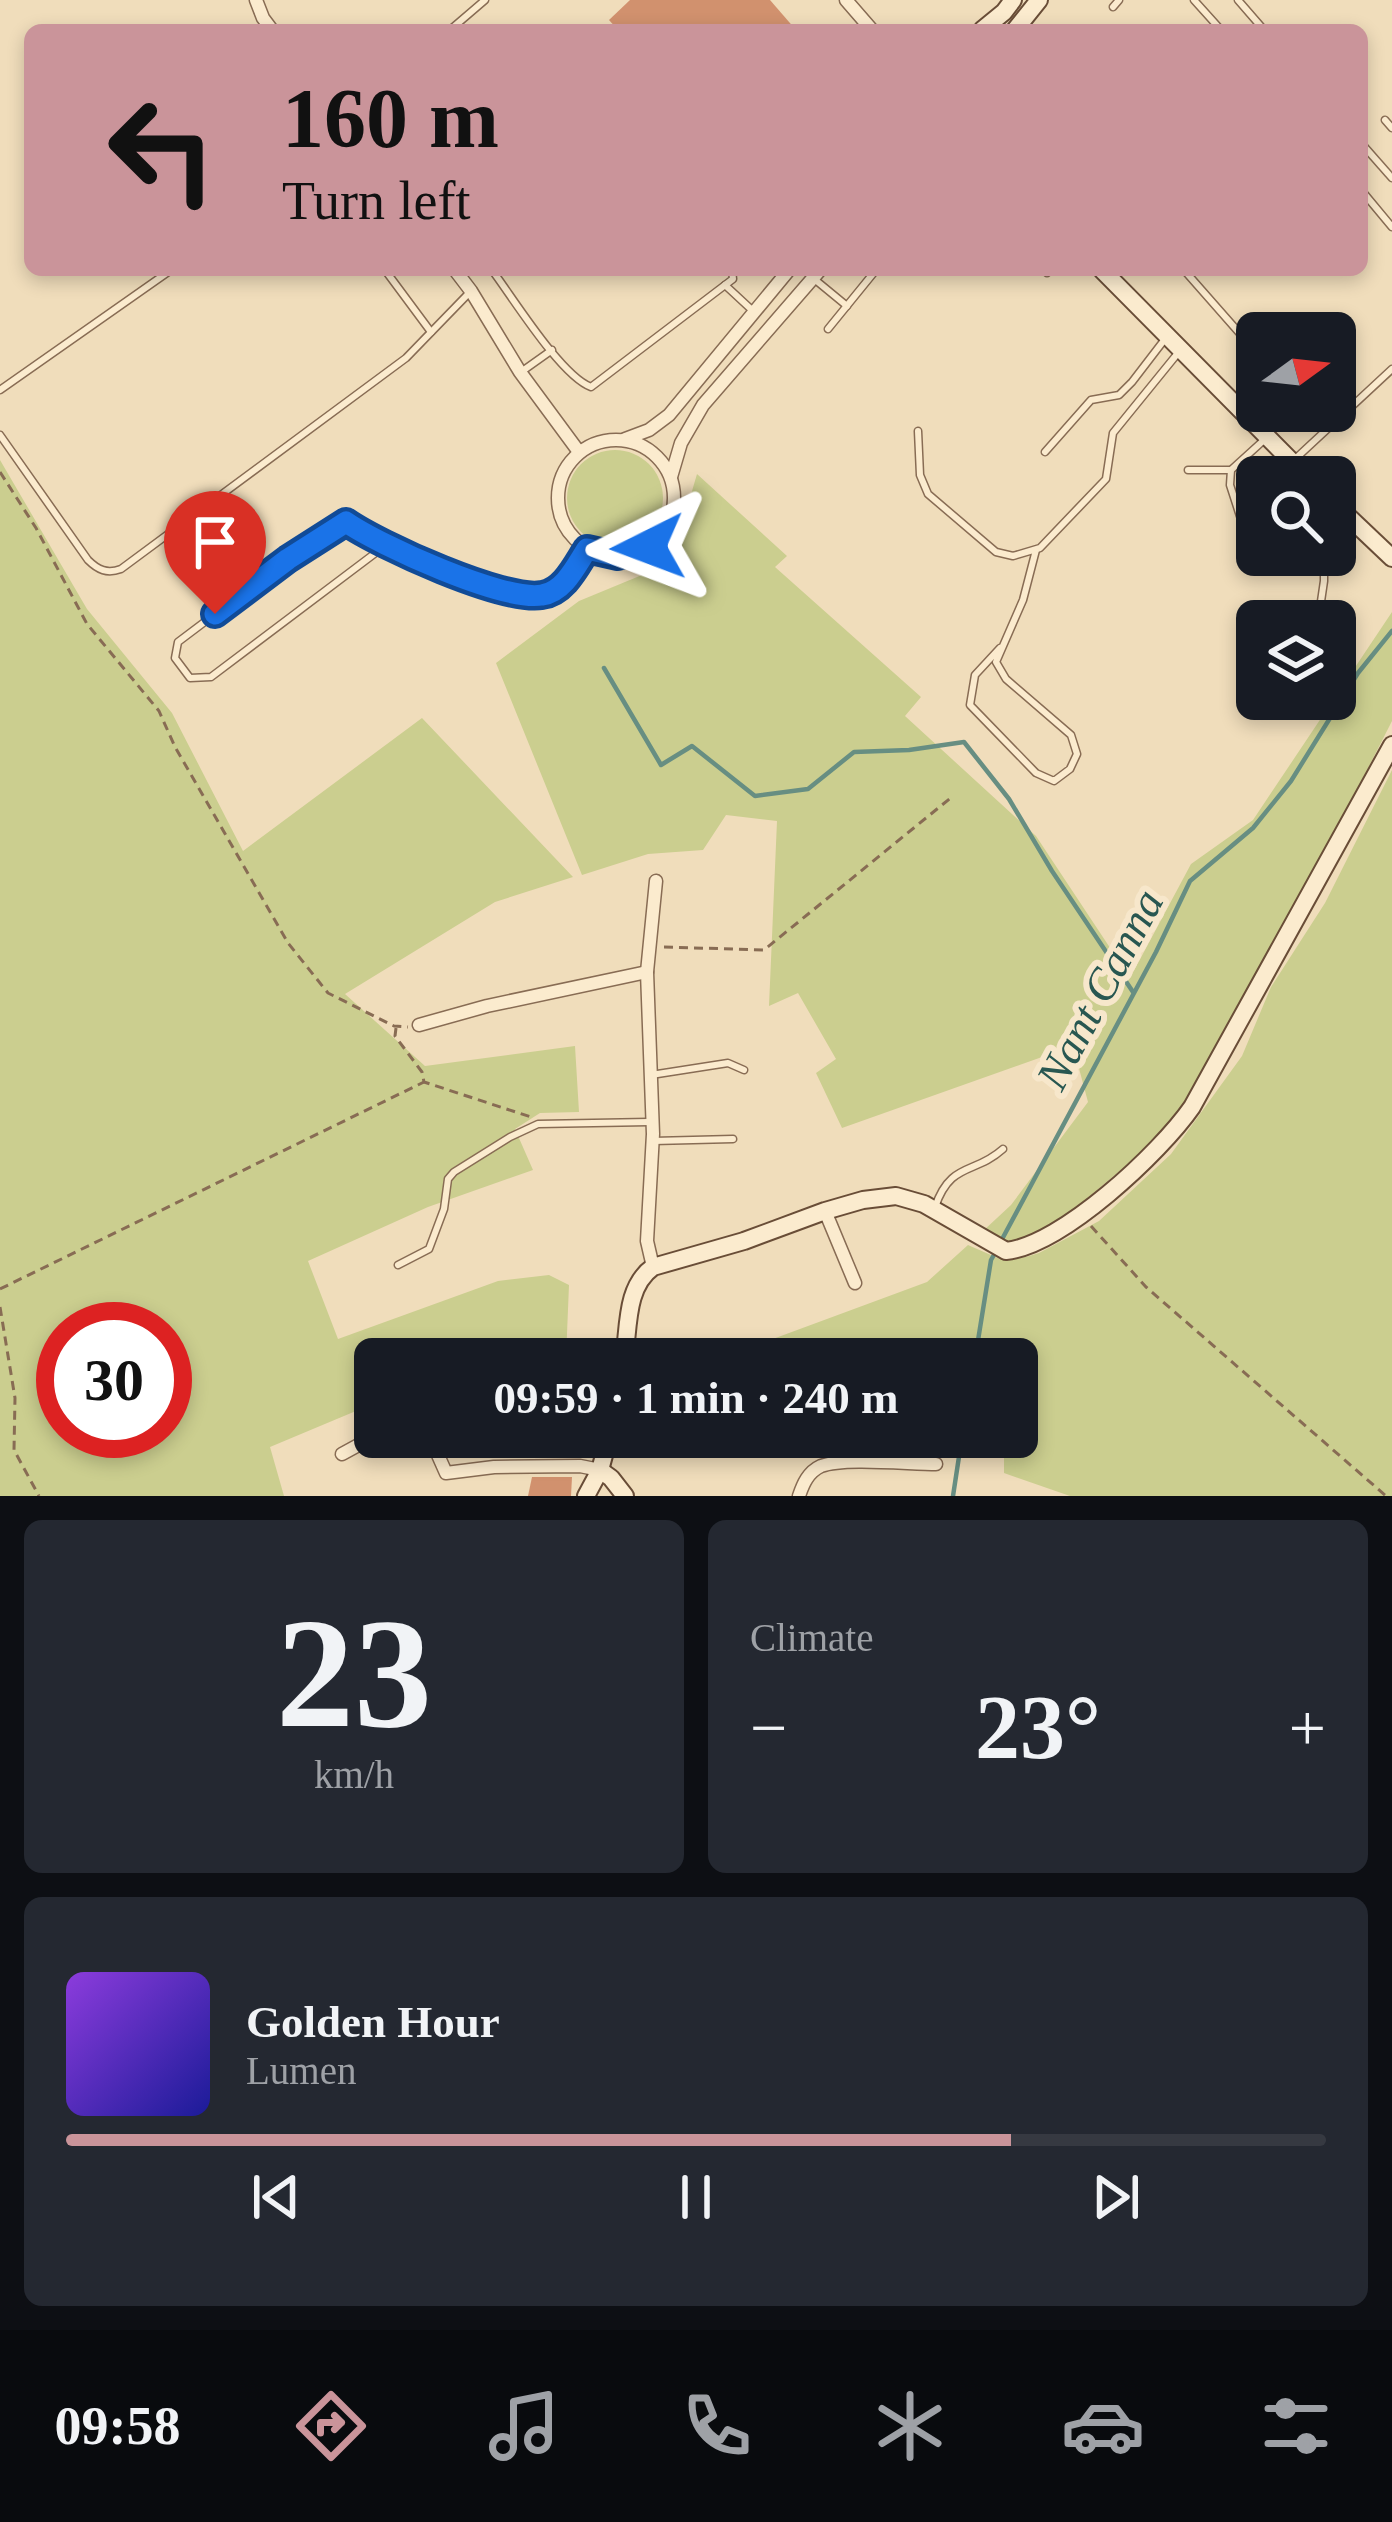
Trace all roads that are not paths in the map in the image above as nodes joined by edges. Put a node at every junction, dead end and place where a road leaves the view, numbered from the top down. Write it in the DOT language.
graph roads {
  1 [pos="485,0"];
  2 [pos="846,0"];
  3 [pos="1013,0"];
  4 [pos="1039,0"];
  5 [pos="1194,0"];
  6 [pos="1238,0"];
  7 [pos="457,24"];
  8 [pos="867,24"];
  9 [pos="989,24"];
  10 [pos="1021,24"];
  11 [pos="1216,24"];
  12 [pos="1259,24"];
  13 [pos="1384,120"];
  14 [pos="1392,128"];
  15 [pos="1368,151"];
  16 [pos="1392,178"];
  17 [pos="1368,198"];
  18 [pos="1392,227"];
  19 [pos="162,276"];
  20 [pos="389,276"];
  21 [pos="460,276"];
  22 [pos="496,276"];
  23 [pos="733,276"];
  24 [pos="784,276"];
  25 [pos="815,276"];
  26 [pos="819,276"];
  27 [pos="871,276"];
  28 [pos="1108,276"];
  29 [pos="1189,276"];
  30 [pos="725,285"];
  31 [pos="471,291"];
  32 [pos="847,306"];
  33 [pos="755,312"];
  34 [pos="828,328"];
  35 [pos="1236,329"];
  36 [pos="431,332"];
  37 [pos="1167,336"];
  38 [pos="552,350"];
  39 [pos="1180,350"];
  40 [pos="1392,369"];
  41 [pos="520,372"];
  42 [pos="0,390"];
  43 [pos="1356,402"];
  44 [pos="917,431"];
  45 [pos="1323,432"];
  46 [pos="0,435"];
  47 [pos="1267,437"];
  48 [pos="624,440"];
  49 [pos="579,452"];
  50 [pos="1045,452"];
  51 [pos="1285,456"];
  52 [pos="1297,456"];
  53 [pos="1188,470"];
  54 [pos="1231,470"];
  55 [pos="670,477"];
  56 [pos="1236,504"];
  57 [pos="1356,524"];
  58 [pos="386,545"];
  59 [pos="587,549"];
  60 [pos="1036,550"];
  61 [pos="1392,558"];
  62 [pos="1000,648"];
  63 [pos="1392,745"];
  64 [pos="656,881"];
  65 [pos="647,972"];
  66 [pos="419,1024"];
  67 [pos="744,1070"];
  68 [pos="651,1075"];
  69 [pos="652,1122"];
  70 [pos="733,1139"];
  71 [pos="653,1142"];
  72 [pos="1003,1149"];
  73 [pos="934,1210"];
  74 [pos="825,1211"];
  75 [pos="398,1265"];
  76 [pos="653,1267"];
  77 [pos="855,1283"];
  78 [pos="627,1338"];
  79 [pos="354,1447"];
  80 [pos="342,1454"];
  81 [pos="439,1458"];
  82 [pos="603,1458"];
  83 [pos="936,1465"];
  84 [pos="600,1470"];
  85 [pos="586,1496"];
  86 [pos="625,1496"];
  87 [pos="799,1496"];
  1 -- 7 [label="lane"];
  2 -- 8 [label="street"];
  3 -- 9 [label="street"];
  4 -- 10 [label="street"];
  5 -- 11 [label="lane"];
  6 -- 12 [label="lane"];
  13 -- 14 [label="lane"];
  15 -- 16 [label="lane"];
  17 -- 18 [label="lane"];
  19 -- 42 [label="lane"];
  20 -- 36 [label="lane"];
  21 -- 31 [label="street"];
  22 -- 38 [label="lane"];
  23 -- 30 [label="lane"];
  24 -- 33 [label="street"];
  25 -- 55 [label="street"];
  26 -- 32 [label="lane"];
  27 -- 32 [label="lane"];
  28 -- 37 [label="street"];
  29 -- 35 [label="lane"];
  30 -- 33 [label="lane"];
  30 -- 38 [label="lane"];
  31 -- 36 [label="lane"];
  31 -- 41 [label="street"];
  32 -- 34 [label="lane"];
  33 -- 48 [label="street"];
  36 -- 46 [label="lane"];
  37 -- 39 [label="street"];
  37 -- 50 [label="lane"];
  38 -- 41 [label="lane"];
  39 -- 47 [label="street"];
  39 -- 60 [label="lane"];
  40 -- 43 [label="lane"];
  41 -- 49 [label="street"];
  44 -- 60 [label="lane"];
  45 -- 52 [label="lane"];
  47 -- 51 [label="street"];
  47 -- 54 [label="lane"];
  48 -- 49 [label="street"];
  48 -- 55 [label="street"];
  49 -- 59 [label="street"];
  53 -- 54 [label="lane"];
  54 -- 56 [label="lane"];
  55 -- 59 [label="street"];
  57 -- 61 [label="street"];
  58 -- 58 [label="lane"];
  58 -- 59 [label="lane"];
  60 -- 62 [label="lane"];
  62 -- 62 [label="lane"];
  63 -- 73 [label="street"];
  64 -- 65 [label="street"];
  65 -- 66 [label="street"];
  65 -- 68 [label="street"];
  67 -- 68 [label="lane"];
  68 -- 69 [label="street"];
  69 -- 71 [label="street"];
  69 -- 75 [label="lane"];
  70 -- 71 [label="lane"];
  71 -- 76 [label="street"];
  72 -- 73 [label="lane"];
  73 -- 74 [label="street"];
  74 -- 76 [label="street"];
  74 -- 77 [label="street"];
  76 -- 78 [label="street"];
  79 -- 80 [label="street"];
  81 -- 84 [label="street"];
  82 -- 84 [label="street"];
  83 -- 87 [label="street"];
  84 -- 85 [label="street"];
  84 -- 86 [label="street"];
}
